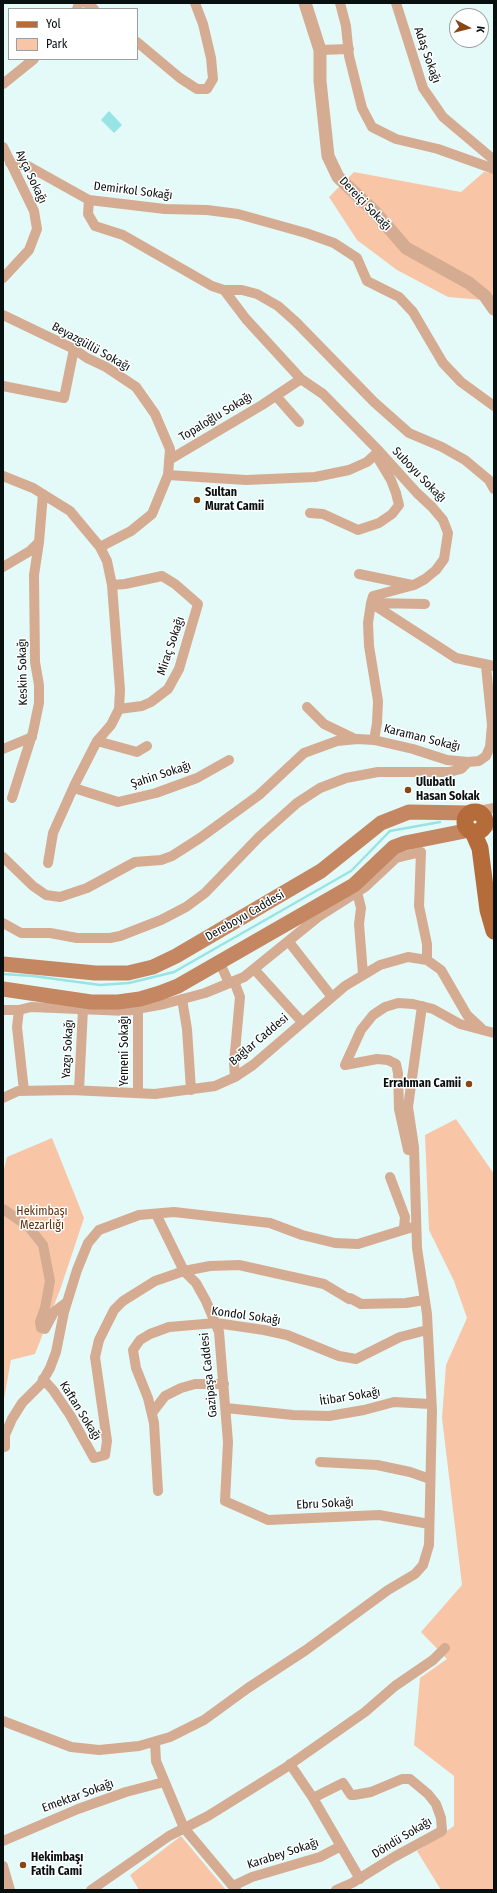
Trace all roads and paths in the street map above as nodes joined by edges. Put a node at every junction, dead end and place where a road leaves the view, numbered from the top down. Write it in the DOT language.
graph roads {
  1 [pos="195,3"];
  2 [pos="305,3"];
  3 [pos="340,3"];
  4 [pos="396,3"];
  5 [pos="138,43"];
  6 [pos="349,49"];
  7 [pos="320,50"];
  8 [pos="33,60"];
  9 [pos="3,84"];
  10 [pos="3,147"];
  11 [pos="494,160"];
  12 [pos="10,163"];
  13 [pos="494,168"];
  14 [pos="89,200"];
  15 [pos="3,278"];
  16 [pos="224,290"];
  17 [pos="494,309"];
  18 [pos="3,315"];
  19 [pos="74,349"];
  20 [pos="301,379"];
  21 [pos="3,386"];
  22 [pos="276,396"];
  23 [pos="494,406"];
  24 [pos="299,422"];
  25 [pos="377,453"];
  26 [pos="169,460"];
  27 [pos="168,475"];
  28 [pos="3,476"];
  29 [pos="494,489"];
  30 [pos="43,494"];
  31 [pos="310,513"];
  32 [pos="39,542"];
  33 [pos="100,547"];
  34 [pos="3,567"];
  35 [pos="359,574"];
  36 [pos="112,585"];
  37 [pos="414,585"];
  38 [pos="371,603"];
  39 [pos="425,604"];
  40 [pos="490,666"];
  41 [pos="307,707"];
  42 [pos="119,710"];
  43 [pos="32,737"];
  44 [pos="355,739"];
  45 [pos="374,740"];
  46 [pos="97,741"];
  47 [pos="146,746"];
  48 [pos="3,749"];
  49 [pos="229,760"];
  50 [pos="468,762"];
  51 [pos="74,788"];
  52 [pos="12,798"];
  53 [pos="494,808"];
  54 [pos="472,812"];
  55 [pos="481,829"];
  56 [pos="3,857"];
  57 [pos="48,863"];
  58 [pos="357,892"];
  59 [pos="494,899"];
  60 [pos="3,923"];
  61 [pos="494,931"];
  62 [pos="289,942"];
  63 [pos="427,960"];
  64 [pos="219,961"];
  65 [pos="3,964"];
  66 [pos="254,969"];
  67 [pos="363,974"];
  68 [pos="231,982"];
  69 [pos="3,989"];
  70 [pos="332,997"];
  71 [pos="182,999"];
  72 [pos="422,1006"];
  73 [pos="83,1009"];
  74 [pos="138,1009"];
  75 [pos="3,1010"];
  76 [pos="19,1010"];
  77 [pos="302,1022"];
  78 [pos="481,1028"];
  79 [pos="494,1033"];
  80 [pos="235,1077"];
  81 [pos="79,1090"];
  82 [pos="191,1090"];
  83 [pos="24,1091"];
  84 [pos="138,1093"];
  85 [pos="3,1098"];
  86 [pos="390,1177"];
  87 [pos="415,1177"];
  88 [pos="3,1209"];
  89 [pos="156,1214"];
  90 [pos="416,1226"];
  91 [pos="404,1228"];
  92 [pos="184,1271"];
  93 [pos="424,1300"];
  94 [pos="67,1302"];
  95 [pos="216,1323"];
  96 [pos="427,1330"];
  97 [pos="43,1379"];
  98 [pos="224,1384"];
  99 [pos="430,1404"];
  100 [pos="226,1408"];
  101 [pos="152,1413"];
  102 [pos="5,1447"];
  103 [pos="320,1462"];
  104 [pos="430,1479"];
  105 [pos="158,1491"];
  106 [pos="225,1501"];
  107 [pos="429,1524"];
  108 [pos="445,1648"];
  109 [pos="3,1721"];
  110 [pos="155,1742"];
  111 [pos="290,1764"];
  112 [pos="164,1782"];
  113 [pos="313,1798"];
  114 [pos="184,1828"];
  115 [pos="3,1841"];
  116 [pos="341,1846"];
  117 [pos="3,1866"];
  118 [pos="360,1878"];
  119 [pos="234,1888"];
  120 [pos="10,1890"];
  121 [pos="91,1890"];
  122 [pos="336,1890"];
  1 -- 5 [label="street"];
  2 -- 7 [label="street, Dereiçi Sokağı"];
  3 -- 6 [label="street"];
  4 -- 11 [label="street, Adaş Sokağı"];
  6 -- 7 [label="street"];
  6 -- 13 [label="street"];
  7 -- 17 [label="street, Dereiçi Sokağı"];
  8 -- 9 [label="street"];
  10 -- 12 [label="street, Ayça Sokağı"];
  12 -- 14 [label="street, Demirkol Sokağı"];
  12 -- 15 [label="street, Ayça Sokağı"];
  14 -- 16 [label="street"];
  14 -- 23 [label="street, Demirkol Sokağı"];
  16 -- 20 [label="street, Suboyu Sokağı"];
  16 -- 29 [label="street"];
  18 -- 19 [label="street, Beyazgüllü Sokağı"];
  19 -- 21 [label="street"];
  19 -- 26 [label="street, Beyazgüllü Sokağı"];
  20 -- 22 [label="street, Topaloğlu Sokağı"];
  20 -- 25 [label="street, Suboyu Sokağı"];
  22 -- 24 [label="street"];
  22 -- 26 [label="street, Topaloğlu Sokağı"];
  25 -- 27 [label="street"];
  25 -- 31 [label="street"];
  25 -- 37 [label="street, Suboyu Sokağı"];
  26 -- 27 [label="street, Beyazgüllü Sokağı"];
  27 -- 33 [label="street, Beyazgüllü Sokağı"];
  28 -- 30 [label="street"];
  30 -- 32 [label="street, Keskin Sokağı"];
  30 -- 33 [label="street"];
  32 -- 34 [label="street"];
  32 -- 43 [label="street, Keskin Sokağı"];
  33 -- 36 [label="street"];
  35 -- 37 [label="street"];
  36 -- 42 [label="street"];
  36 -- 42 [label="street, Miraç Sokağı"];
  37 -- 38 [label="street, Suboyu Sokağı"];
  38 -- 39 [label="street"];
  38 -- 40 [label="street"];
  38 -- 45 [label="street"];
  40 -- 50 [label="street, Karaman Sokağı"];
  41 -- 44 [label="street"];
  42 -- 46 [label="street"];
  43 -- 48 [label="street"];
  43 -- 52 [label="street, Keskin Sokağı"];
  44 -- 45 [label="street, Karaman Sokağı"];
  44 -- 56 [label="street"];
  45 -- 50 [label="street, Karaman Sokağı"];
  46 -- 47 [label="street"];
  46 -- 51 [label="street"];
  49 -- 51 [label="street, Şahin Sokağı"];
  50 -- 60 [label="street"];
  51 -- 57 [label="street"];
  53 -- 54 [label="street"];
  54 -- 55 [label="main road"];
  54 -- 65 [label="main road, Dereboyu Caddesi"];
  55 -- 59 [label="main road"];
  55 -- 61 [label="main road"];
  55 -- 64 [label="main road"];
  58 -- 62 [label="street"];
  58 -- 63 [label="street"];
  58 -- 67 [label="street"];
  62 -- 66 [label="street"];
  62 -- 70 [label="street"];
  63 -- 67 [label="street, Bağlar Caddesi"];
  63 -- 78 [label="street"];
  64 -- 68 [label="street"];
  64 -- 69 [label="main road"];
  66 -- 68 [label="street"];
  66 -- 77 [label="street"];
  67 -- 70 [label="street, Bağlar Caddesi"];
  68 -- 71 [label="street"];
  68 -- 80 [label="street"];
  70 -- 77 [label="street, Bağlar Caddesi"];
  71 -- 74 [label="street"];
  71 -- 82 [label="street"];
  72 -- 78 [label="street"];
  72 -- 87 [label="street"];
  72 -- 87 [label="street"];
  73 -- 74 [label="street"];
  73 -- 76 [label="street"];
  73 -- 81 [label="street, Yazgı Sokağı"];
  74 -- 84 [label="street, Yemeni Sokağı"];
  75 -- 76 [label="street"];
  76 -- 83 [label="street"];
  77 -- 80 [label="street, Bağlar Caddesi"];
  78 -- 79 [label="street"];
  80 -- 82 [label="street, Bağlar Caddesi"];
  81 -- 83 [label="street, Bağlar Caddesi"];
  81 -- 84 [label="street, Bağlar Caddesi"];
  82 -- 84 [label="street, Bağlar Caddesi"];
  83 -- 85 [label="street, Bağlar Caddesi"];
  86 -- 91 [label="street"];
  87 -- 90 [label="street"];
  88 -- 94 [label="street"];
  89 -- 91 [label="street"];
  89 -- 92 [label="street, Gazipaşa Caddesi"];
  89 -- 94 [label="street"];
  90 -- 91 [label="street"];
  90 -- 93 [label="street"];
  92 -- 93 [label="street"];
  92 -- 95 [label="street, Gazipaşa Caddesi"];
  92 -- 97 [label="street, Kaftan Sokağı"];
  93 -- 96 [label="street"];
  94 -- 97 [label="street"];
  95 -- 96 [label="street, Kondol Sokağı"];
  95 -- 98 [label="street, Gazipaşa Caddesi"];
  95 -- 101 [label="street, Kondol Sokağı"];
  96 -- 99 [label="street"];
  97 -- 102 [label="street"];
  98 -- 100 [label="street, Gazipaşa Caddesi"];
  98 -- 101 [label="street"];
  99 -- 100 [label="street, İtibar Sokağı"];
  99 -- 104 [label="street"];
  100 -- 106 [label="street, Gazipaşa Caddesi"];
  101 -- 105 [label="street, Kondol Sokağı"];
  103 -- 104 [label="street"];
  104 -- 107 [label="street"];
  106 -- 107 [label="street, Ebru Sokağı"];
  107 -- 110 [label="street"];
  108 -- 111 [label="street"];
  109 -- 110 [label="street"];
  110 -- 112 [label="street"];
  111 -- 113 [label="street"];
  111 -- 114 [label="street"];
  112 -- 114 [label="street"];
  112 -- 115 [label="street, Emektar Sokağı"];
  113 -- 116 [label="street"];
  113 -- 118 [label="street, Döndü Sokağı"];
  114 -- 119 [label="street"];
  114 -- 121 [label="street"];
  116 -- 118 [label="street"];
  116 -- 119 [label="street, Karabey Sokağı"];
  117 -- 120 [label="street"];
  118 -- 122 [label="street, Döndü Sokağı"];
}
